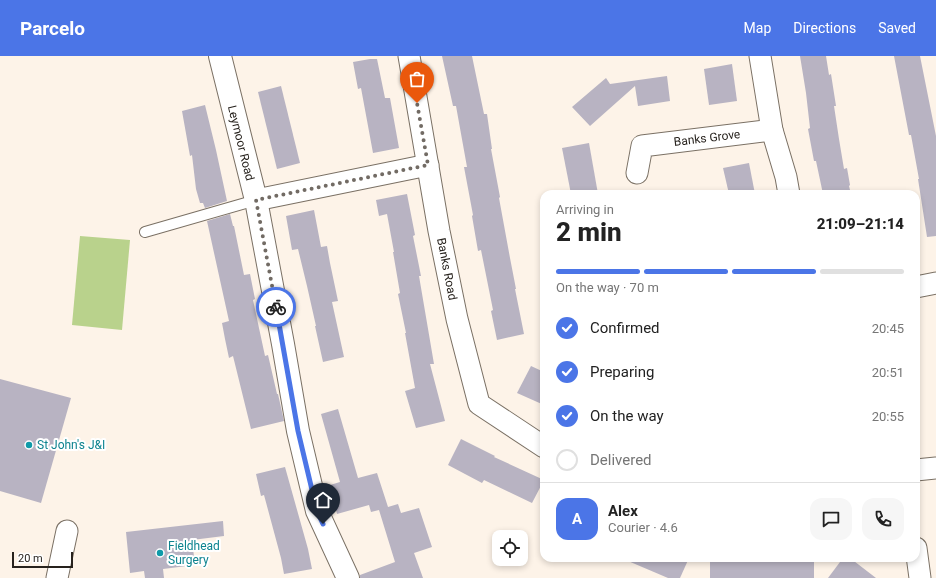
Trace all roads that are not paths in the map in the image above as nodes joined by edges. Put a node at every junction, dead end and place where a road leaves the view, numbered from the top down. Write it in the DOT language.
graph roads {
  1 [pos="220,56"];
  2 [pos="409,56"];
  3 [pos="760,56"];
  4 [pos="772,130"];
  5 [pos="428,165"];
  6 [pos="637,173"];
  7 [pos="788,190"];
  8 [pos="256,200"];
  9 [pos="145,232"];
  10 [pos="936,283"];
  11 [pos="920,287"];
  12 [pos="540,445"];
  13 [pos="936,468"];
  14 [pos="920,470"];
  15 [pos="67,531"];
  16 [pos="918,562"];
  17 [pos="57,578"];
  18 [pos="348,578"];
  19 [pos="920,578"];
  1 -- 8 [label="street, Leymoor Road"];
  2 -- 5 [label="street, Banks Road"];
  3 -- 4 [label="street"];
  4 -- 6 [label="street, Banks Grove"];
  4 -- 7 [label="street"];
  5 -- 8 [label="street"];
  5 -- 12 [label="street, Banks Road"];
  8 -- 9 [label="lane"];
  8 -- 18 [label="street, Leymoor Road"];
  10 -- 11 [label="street"];
  13 -- 14 [label="street"];
  15 -- 17 [label="street"];
  16 -- 19 [label="street"];
}
